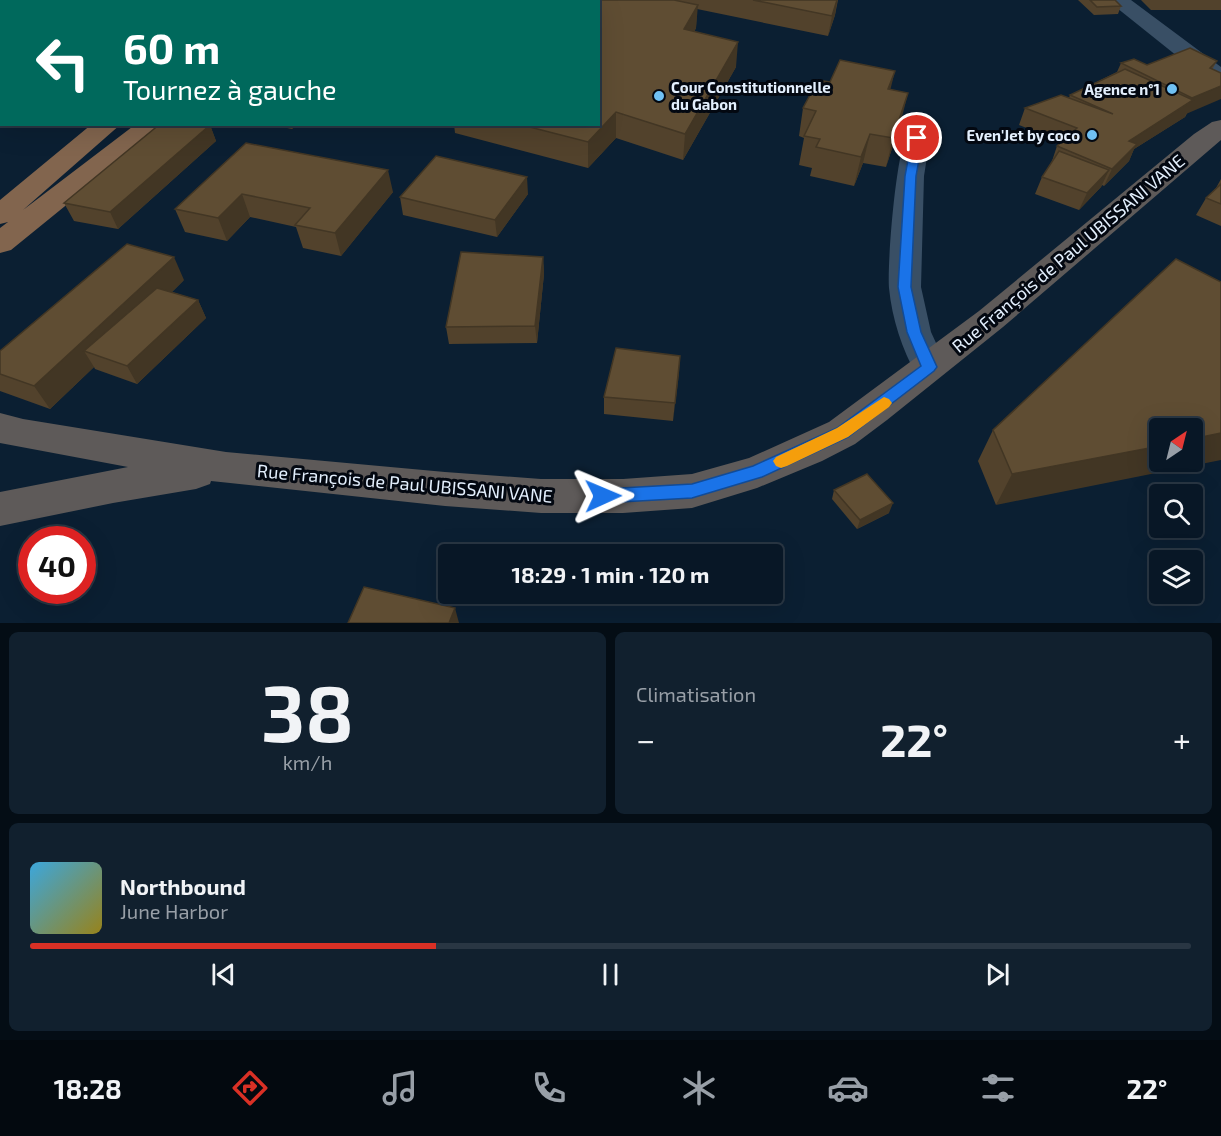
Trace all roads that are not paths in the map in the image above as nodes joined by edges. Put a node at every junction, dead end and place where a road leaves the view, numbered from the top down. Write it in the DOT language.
graph roads {
  1 [pos="1118,0"];
  2 [pos="1221,79"];
  3 [pos="90,126"];
  4 [pos="106,126"];
  5 [pos="150,126"];
  6 [pos="1221,128"];
  7 [pos="917,138"];
  8 [pos="0,193"];
  9 [pos="2,236"];
  10 [pos="929,367"];
  11 [pos="0,428"];
  12 [pos="226,468"];
  13 [pos="0,509"];
  1 -- 2 [label="street"];
  3 -- 8 [label="main road"];
  4 -- 9 [label="main road"];
  5 -- 9 [label="main road"];
  6 -- 10 [label="street, Rue François de Paul UBISSANI VANE"];
  7 -- 10 [label="street"];
  10 -- 12 [label="street, Rue François de Paul UBISSANI VANE"];
  11 -- 12 [label="street"];
  12 -- 13 [label="street"];
}
